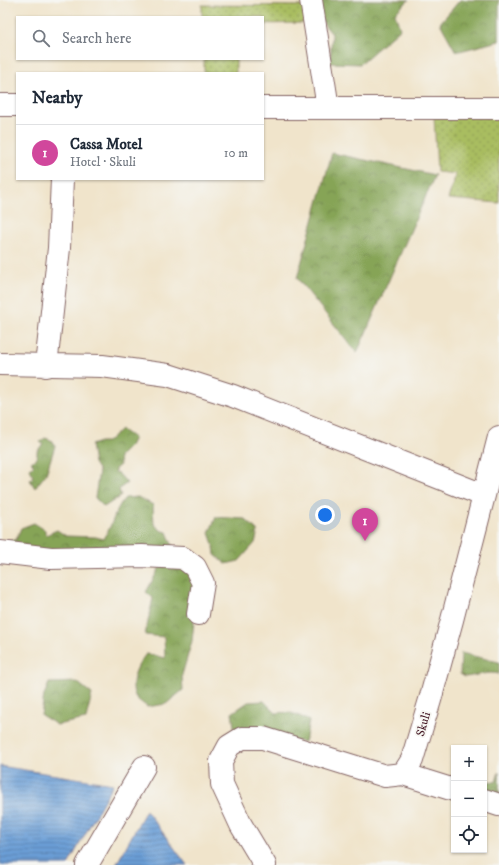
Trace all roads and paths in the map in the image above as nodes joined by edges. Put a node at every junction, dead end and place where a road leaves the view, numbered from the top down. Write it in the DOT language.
graph roads {
  1 [pos="311,0"];
  2 [pos="0,105"];
  3 [pos="16,105"];
  4 [pos="264,108"];
  5 [pos="328,108"];
  6 [pos="499,108"];
  7 [pos="62,180"];
  8 [pos="0,364"];
  9 [pos="46,366"];
  10 [pos="499,437"];
  11 [pos="483,495"];
  12 [pos="0,552"];
  13 [pos="198,614"];
  14 [pos="144,767"];
  15 [pos="403,774"];
  16 [pos="451,789"];
  17 [pos="487,801"];
  18 [pos="499,805"];
  19 [pos="87,865"];
  20 [pos="265,865"];
  1 -- 5 [label="street"];
  2 -- 3 [label="street"];
  4 -- 5 [label="street"];
  5 -- 6 [label="street"];
  7 -- 9 [label="street"];
  8 -- 9 [label="street"];
  9 -- 11 [label="street"];
  10 -- 11 [label="street, Skuli"];
  11 -- 15 [label="street, Skuli"];
  12 -- 13 [label="street"];
  14 -- 19 [label="street"];
  15 -- 16 [label="street"];
  15 -- 20 [label="street"];
  17 -- 18 [label="street"];
}
